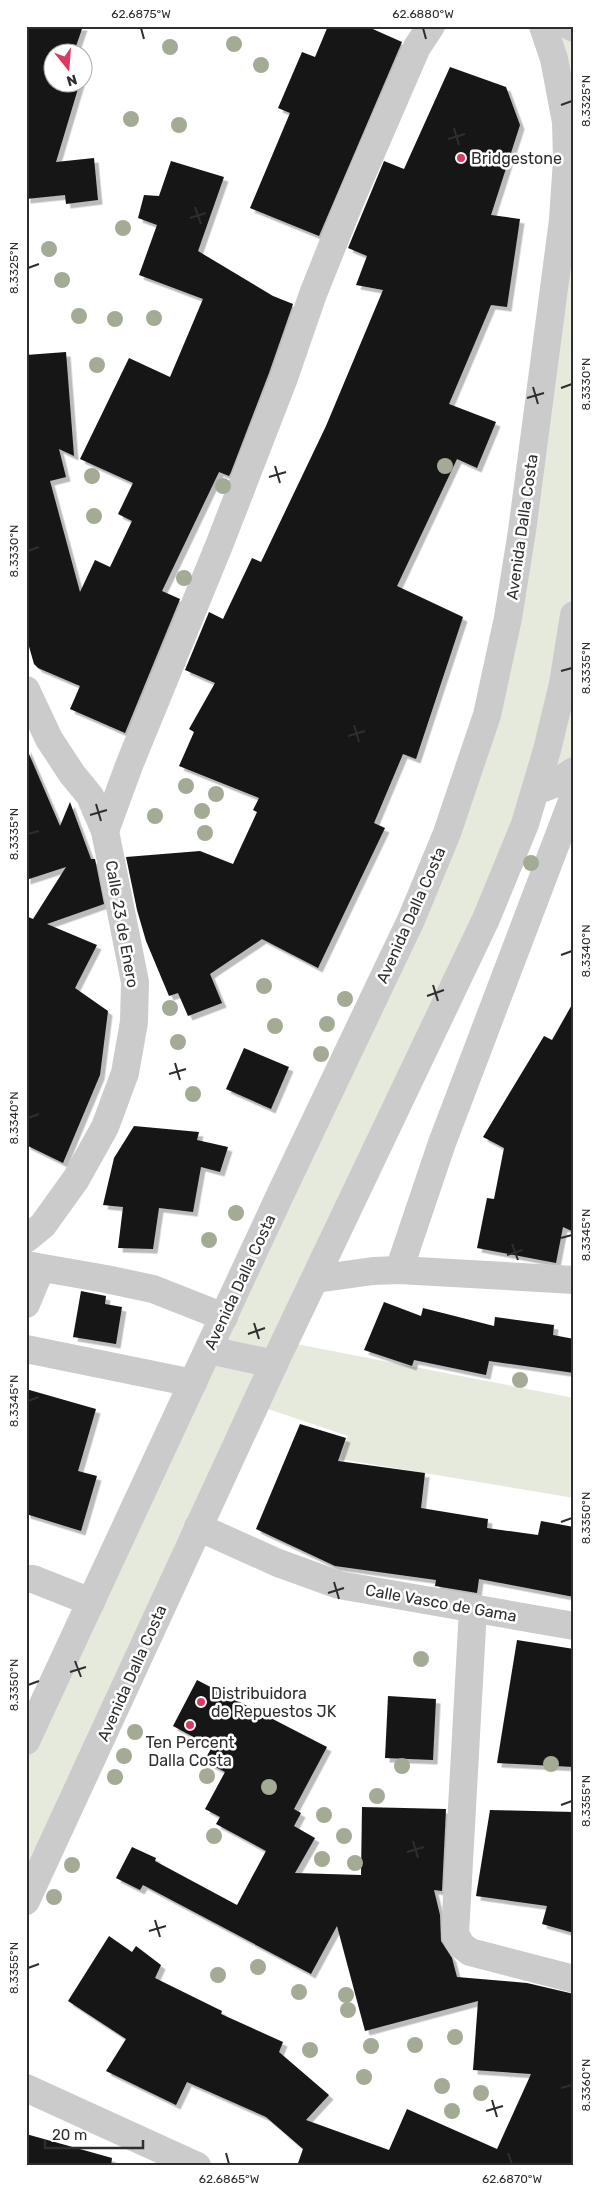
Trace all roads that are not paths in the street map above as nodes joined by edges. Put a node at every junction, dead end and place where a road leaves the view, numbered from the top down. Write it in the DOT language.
graph roads {
  1 [pos="431,26"];
  2 [pos="543,26"];
  3 [pos="570,26"];
  4 [pos="574,28"];
  5 [pos="574,615"];
  6 [pos="26,690"];
  7 [pos="574,771"];
  8 [pos="535,791"];
  9 [pos="574,796"];
  10 [pos="105,831"];
  11 [pos="26,1239"];
  12 [pos="33,1266"];
  13 [pos="398,1270"];
  14 [pos="316,1279"];
  15 [pos="574,1280"];
  16 [pos="26,1304"];
  17 [pos="224,1317"];
  18 [pos="26,1349"];
  19 [pos="208,1350"];
  20 [pos="274,1364"];
  21 [pos="193,1383"];
  22 [pos="198,1528"];
  23 [pos="26,1579"];
  24 [pos="91,1602"];
  25 [pos="473,1609"];
  26 [pos="574,1626"];
  27 [pos="26,1741"];
  28 [pos="26,1901"];
  29 [pos="574,1979"];
  30 [pos="26,2088"];
  31 [pos="197,2166"];
  1 -- 10 [label="street"];
  2 -- 17 [label="street, Avenida Dalla Costa"];
  3 -- 4 [label="street"];
  5 -- 8 [label="street, Avenida Dalla Costa"];
  6 -- 10 [label="street, Calle 23 de Enero"];
  7 -- 8 [label="street"];
  8 -- 14 [label="street, Avenida Dalla Costa"];
  9 -- 13 [label="street"];
  10 -- 11 [label="street, Calle 23 de Enero"];
  12 -- 16 [label="street"];
  12 -- 17 [label="street"];
  13 -- 14 [label="street"];
  13 -- 15 [label="street"];
  14 -- 20 [label="street, Avenida Dalla Costa"];
  17 -- 19 [label="street, Avenida Dalla Costa"];
  18 -- 21 [label="street"];
  19 -- 20 [label="street"];
  19 -- 21 [label="street, Avenida Dalla Costa"];
  20 -- 22 [label="street, Avenida Dalla Costa"];
  21 -- 24 [label="street, Avenida Dalla Costa"];
  22 -- 25 [label="street, Calle Vasco de Gama"];
  22 -- 28 [label="street, Avenida Dalla Costa"];
  23 -- 24 [label="street"];
  24 -- 27 [label="street, Avenida Dalla Costa"];
  25 -- 26 [label="street, Calle Vasco de Gama"];
  25 -- 29 [label="street"];
  30 -- 31 [label="street"];
}
